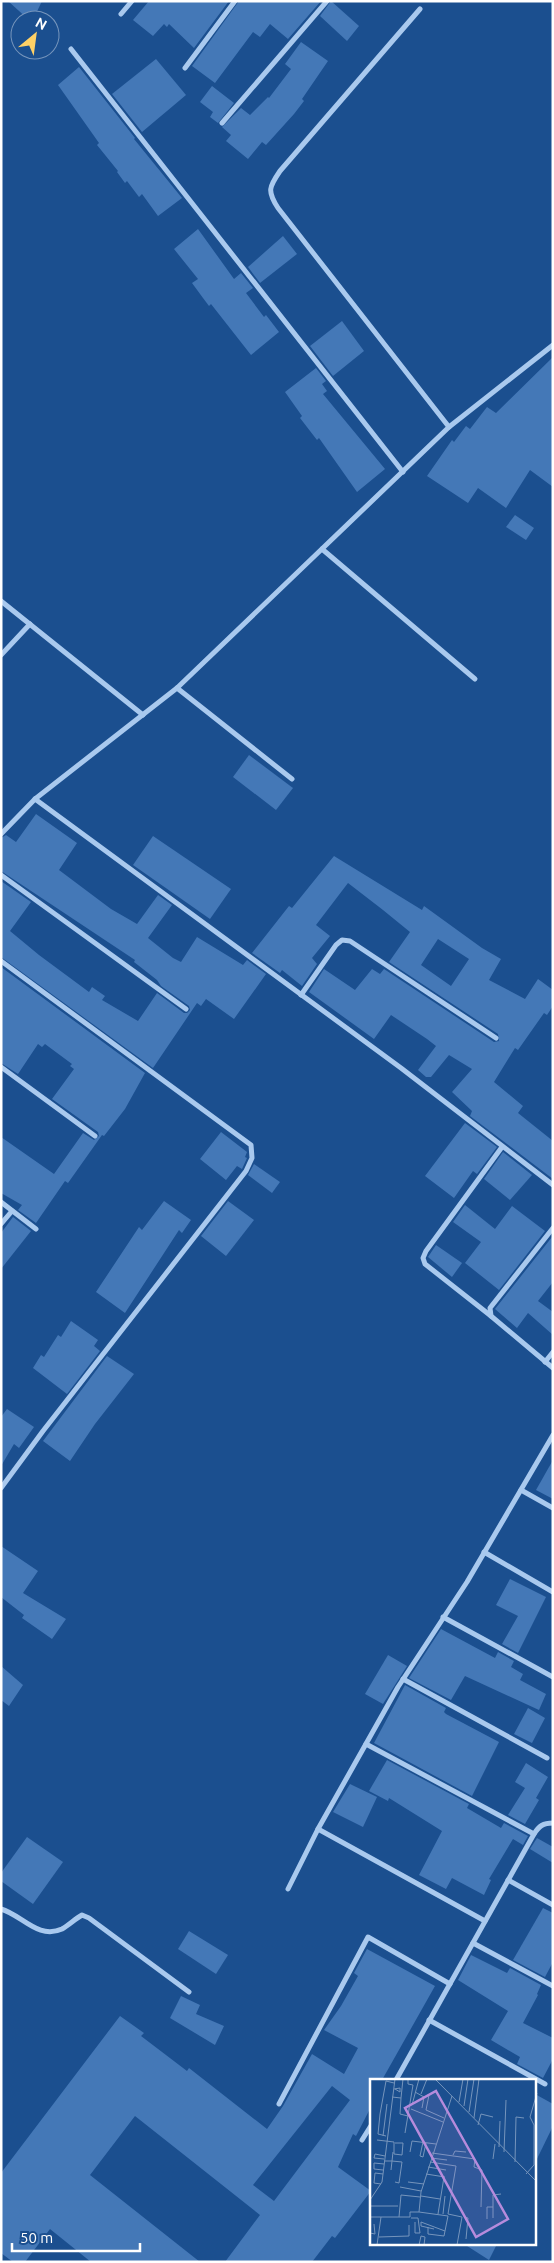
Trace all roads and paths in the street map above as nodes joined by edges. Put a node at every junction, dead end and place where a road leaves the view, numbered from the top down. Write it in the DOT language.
graph roads {
  1 [pos="132,1"];
  2 [pos="235,1"];
  3 [pos="326,1"];
  4 [pos="420,9"];
  5 [pos="122,14"];
  6 [pos="71,49"];
  7 [pos="184,68"];
  8 [pos="222,123"];
  9 [pos="553,345"];
  10 [pos="449,427"];
  11 [pos="403,472"];
  12 [pos="322,549"];
  13 [pos="1,601"];
  14 [pos="30,624"];
  15 [pos="1,655"];
  16 [pos="475,679"];
  17 [pos="177,688"];
  18 [pos="143,715"];
  19 [pos="292,779"];
  20 [pos="35,799"];
  21 [pos="1,834"];
  22 [pos="1,875"];
  23 [pos="1,961"];
  24 [pos="301,995"];
  25 [pos="186,1008"];
  26 [pos="496,1038"];
  27 [pos="1,1067"];
  28 [pos="95,1136"];
  29 [pos="502,1147"];
  30 [pos="553,1186"];
  31 [pos="1,1202"];
  32 [pos="12,1211"];
  33 [pos="1,1224"];
  34 [pos="553,1228"];
  35 [pos="36,1229"];
  36 [pos="491,1316"];
  37 [pos="553,1352"];
  38 [pos="545,1362"];
  39 [pos="553,1368"];
  40 [pos="553,1435"];
  41 [pos="1,1488"];
  42 [pos="521,1490"];
  43 [pos="553,1508"];
  44 [pos="484,1552"];
  45 [pos="553,1592"];
  46 [pos="443,1617"];
  47 [pos="553,1677"];
  48 [pos="403,1679"];
  49 [pos="366,1744"];
  50 [pos="547,1758"];
  51 [pos="553,1823"];
  52 [pos="318,1829"];
  53 [pos="534,1834"];
  54 [pos="508,1880"];
  55 [pos="288,1889"];
  56 [pos="553,1905"];
  57 [pos="1,1909"];
  58 [pos="485,1920"];
  59 [pos="472,1943"];
  60 [pos="450,1984"];
  61 [pos="553,1986"];
  62 [pos="189,1992"];
  63 [pos="430,2020"];
  64 [pos="397,2079"];
  65 [pos="545,2084"];
  66 [pos="279,2104"];
  67 [pos="370,2127"];
  68 [pos="362,2140"];
  1 -- 5 [label="street"];
  2 -- 7 [label="street"];
  3 -- 8 [label="street"];
  4 -- 10 [label="street"];
  6 -- 11 [label="street"];
  9 -- 10 [label="street"];
  10 -- 11 [label="street"];
  11 -- 12 [label="street"];
  12 -- 16 [label="street"];
  12 -- 17 [label="street"];
  13 -- 14 [label="street"];
  14 -- 15 [label="street"];
  14 -- 18 [label="street"];
  17 -- 18 [label="street"];
  17 -- 19 [label="street"];
  18 -- 20 [label="street"];
  20 -- 21 [label="street"];
  20 -- 24 [label="street"];
  22 -- 25 [label="street"];
  23 -- 41 [label="street"];
  24 -- 26 [label="street"];
  24 -- 29 [label="street"];
  27 -- 28 [label="street"];
  29 -- 30 [label="street"];
  29 -- 36 [label="street"];
  31 -- 32 [label="street"];
  32 -- 33 [label="street"];
  32 -- 35 [label="street"];
  34 -- 36 [label="street"];
  36 -- 38 [label="street"];
  37 -- 38 [label="street"];
  38 -- 39 [label="street"];
  40 -- 42 [label="street"];
  42 -- 43 [label="street"];
  42 -- 44 [label="street"];
  44 -- 45 [label="street"];
  44 -- 46 [label="street"];
  46 -- 47 [label="street"];
  46 -- 48 [label="street"];
  48 -- 49 [label="street"];
  48 -- 50 [label="street"];
  49 -- 52 [label="street"];
  49 -- 53 [label="street"];
  51 -- 53 [label="street"];
  52 -- 55 [label="street"];
  52 -- 58 [label="street"];
  53 -- 54 [label="street"];
  54 -- 56 [label="street"];
  54 -- 58 [label="street"];
  57 -- 62 [label="street"];
  58 -- 59 [label="street"];
  59 -- 60 [label="street"];
  59 -- 61 [label="street"];
  60 -- 63 [label="street"];
  60 -- 66 [label="street"];
  63 -- 64 [label="street"];
  63 -- 65 [label="street"];
  67 -- 68 [label="street"];
}
